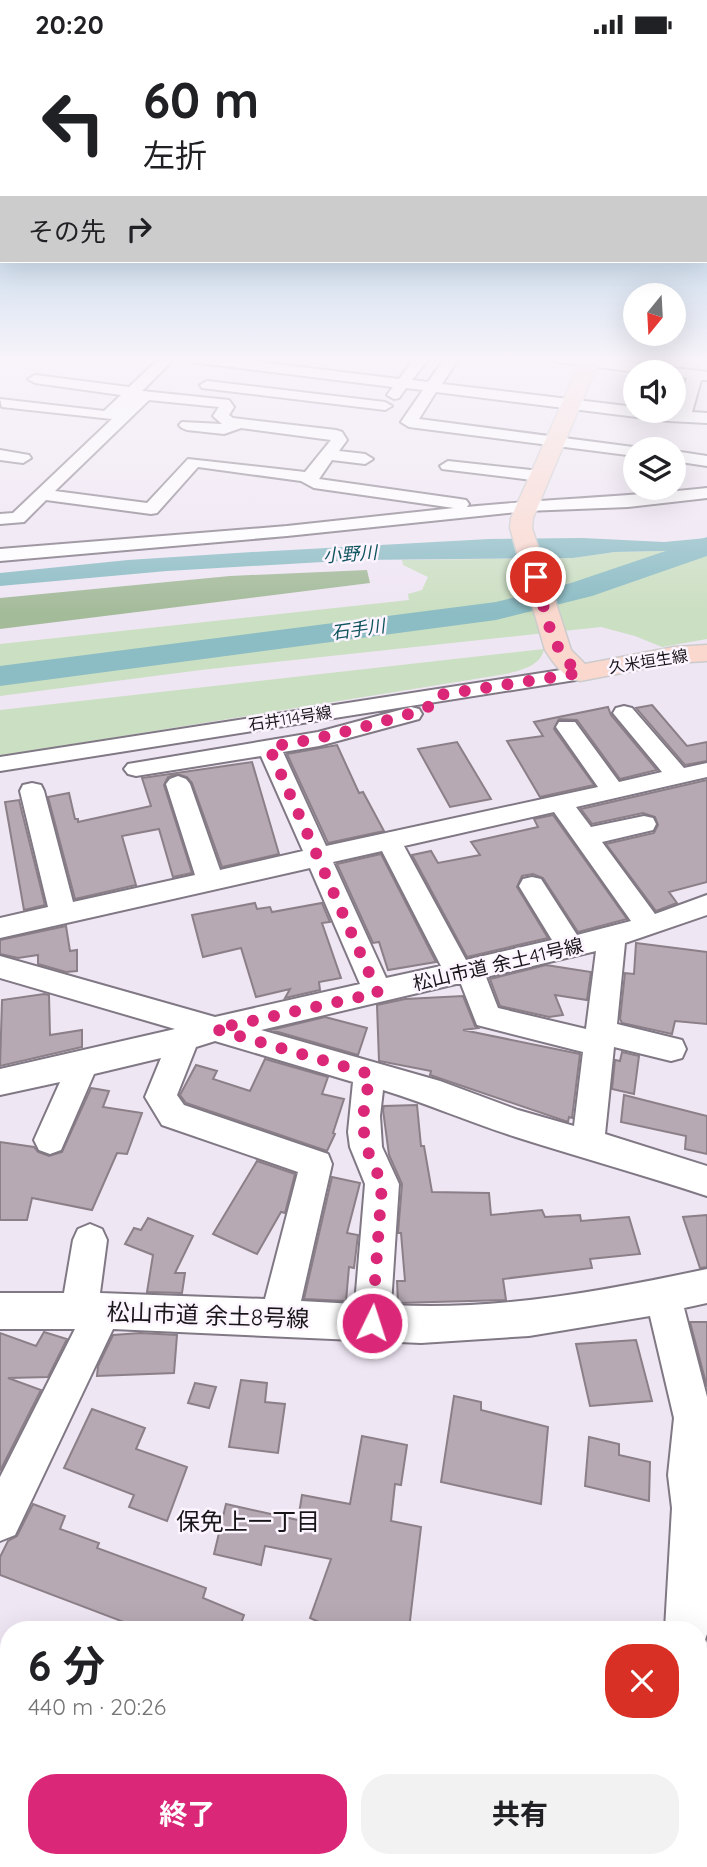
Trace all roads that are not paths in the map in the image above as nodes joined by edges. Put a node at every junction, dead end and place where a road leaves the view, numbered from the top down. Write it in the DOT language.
graph roads {
  1 [pos="91,443"];
  2 [pos="337,443"];
  3 [pos="554,443"];
  4 [pos="570,443"];
  5 [pos="486,450"];
  6 [pos="623,450"];
  7 [pos="0,455"];
  8 [pos="328,455"];
  9 [pos="23,458"];
  10 [pos="686,458"];
  11 [pos="365,459"];
  12 [pos="707,461"];
  13 [pos="448,466"];
  14 [pos="476,469"];
  15 [pos="540,476"];
  16 [pos="306,477"];
  17 [pos="707,493"];
  18 [pos="44,495"];
  19 [pos="633,500"];
  20 [pos="628,502"];
  21 [pos="113,504"];
  22 [pos="151,509"];
  23 [pos="483,512"];
  24 [pos="99,517"];
  25 [pos="523,517"];
  26 [pos="2,523"];
  27 [pos="326,527"];
  28 [pos="0,555"];
  29 [pos="707,653"];
  30 [pos="580,673"];
  31 [pos="439,695"];
  32 [pos="624,713"];
  33 [pos="567,727"];
  34 [pos="269,747"];
  35 [pos="0,764"];
  36 [pos="136,769"];
  37 [pos="707,770"];
  38 [pos="678,776"];
  39 [pos="36,790"];
  40 [pos="613,791"];
  41 [pos="175,793"];
  42 [pos="560,803"];
  43 [pos="644,824"];
  44 [pos="585,837"];
  45 [pos="389,841"];
  46 [pos="318,857"];
  47 [pos="210,880"];
  48 [pos="532,886"];
  49 [pos="707,905"];
  50 [pos="63,914"];
  51 [pos="649,926"];
  52 [pos="0,928"];
  53 [pos="612,937"];
  54 [pos="572,947"];
  55 [pos="0,967"];
  56 [pos="465,972"];
  57 [pos="378,993"];
  58 [pos="200,1034"];
  59 [pos="600,1038"];
  60 [pos="671,1049"];
  61 [pos="83,1064"];
  62 [pos="370,1074"];
  63 [pos="0,1081"];
  64 [pos="50,1140"];
  65 [pos="588,1143"];
  66 [pos="707,1181"];
  67 [pos="90,1240"];
  68 [pos="707,1286"];
  69 [pos="663,1296"];
  70 [pos="0,1311"];
  71 [pos="91,1311"];
  72 [pos="279,1318"];
  73 [pos="372,1323"];
  74 [pos="699,1431"];
  75 [pos="0,1520"];
  76 [pos="687,1621"];
  1 -- 18 [label="street"];
  2 -- 8 [label="street"];
  3 -- 15 [label="main road"];
  4 -- 6 [label="street"];
  5 -- 14 [label="street"];
  7 -- 9 [label="street"];
  8 -- 11 [label="street"];
  8 -- 16 [label="street"];
  10 -- 12 [label="street"];
  13 -- 14 [label="street"];
  14 -- 15 [label="street"];
  15 -- 25 [label="main road"];
  16 -- 22 [label="street"];
  16 -- 23 [label="street"];
  17 -- 20 [label="street"];
  18 -- 21 [label="street"];
  18 -- 26 [label="street"];
  19 -- 20 [label="street"];
  20 -- 25 [label="street"];
  21 -- 22 [label="street"];
  21 -- 24 [label="street"];
  22 -- 27 [label="street"];
  23 -- 25 [label="street"];
  23 -- 27 [label="street"];
  25 -- 30 [label="main road, 久米垣生線"];
  27 -- 28 [label="street"];
  29 -- 30 [label="main road, 久米垣生線"];
  30 -- 31 [label="street, 石井114号線"];
  31 -- 34 [label="street"];
  31 -- 35 [label="street, 石井114号線"];
  32 -- 38 [label="street"];
  33 -- 40 [label="street"];
  34 -- 36 [label="street"];
  34 -- 46 [label="street"];
  37 -- 38 [label="street"];
  38 -- 40 [label="street"];
  39 -- 50 [label="street"];
  40 -- 42 [label="street"];
  41 -- 47 [label="street"];
  42 -- 44 [label="street"];
  42 -- 45 [label="street"];
  43 -- 44 [label="street"];
  44 -- 51 [label="street"];
  45 -- 46 [label="street"];
  45 -- 56 [label="street"];
  46 -- 47 [label="street"];
  46 -- 57 [label="street"];
  47 -- 50 [label="street"];
  48 -- 54 [label="street"];
  49 -- 51 [label="street, 松山市道 余土41号線"];
  50 -- 52 [label="street"];
  51 -- 53 [label="street, 松山市道 余土41号線"];
  53 -- 54 [label="street, 松山市道 余土41号線"];
  53 -- 59 [label="street"];
  54 -- 56 [label="street, 松山市道 余土41号線"];
  55 -- 58 [label="street"];
  56 -- 57 [label="street, 松山市道 余土41号線"];
  56 -- 59 [label="street"];
  57 -- 58 [label="street, 松山市道 余土41号線"];
  58 -- 61 [label="street, 松山市道 余土41号線"];
  58 -- 62 [label="street"];
  58 -- 72 [label="street"];
  59 -- 60 [label="street"];
  59 -- 65 [label="street"];
  61 -- 63 [label="street, 松山市道 余土41号線"];
  61 -- 64 [label="street"];
  62 -- 65 [label="street"];
  62 -- 73 [label="street"];
  65 -- 66 [label="street"];
  67 -- 71 [label="street"];
  68 -- 69 [label="street, 松山市道 余土8号線"];
  69 -- 73 [label="street, 松山市道 余土8号線"];
  69 -- 74 [label="street"];
  70 -- 71 [label="street, 松山市道 余土8号線"];
  71 -- 72 [label="street, 松山市道 余土8号線"];
  71 -- 75 [label="street"];
  72 -- 73 [label="street, 松山市道 余土8号線"];
  74 -- 76 [label="street"];
}
